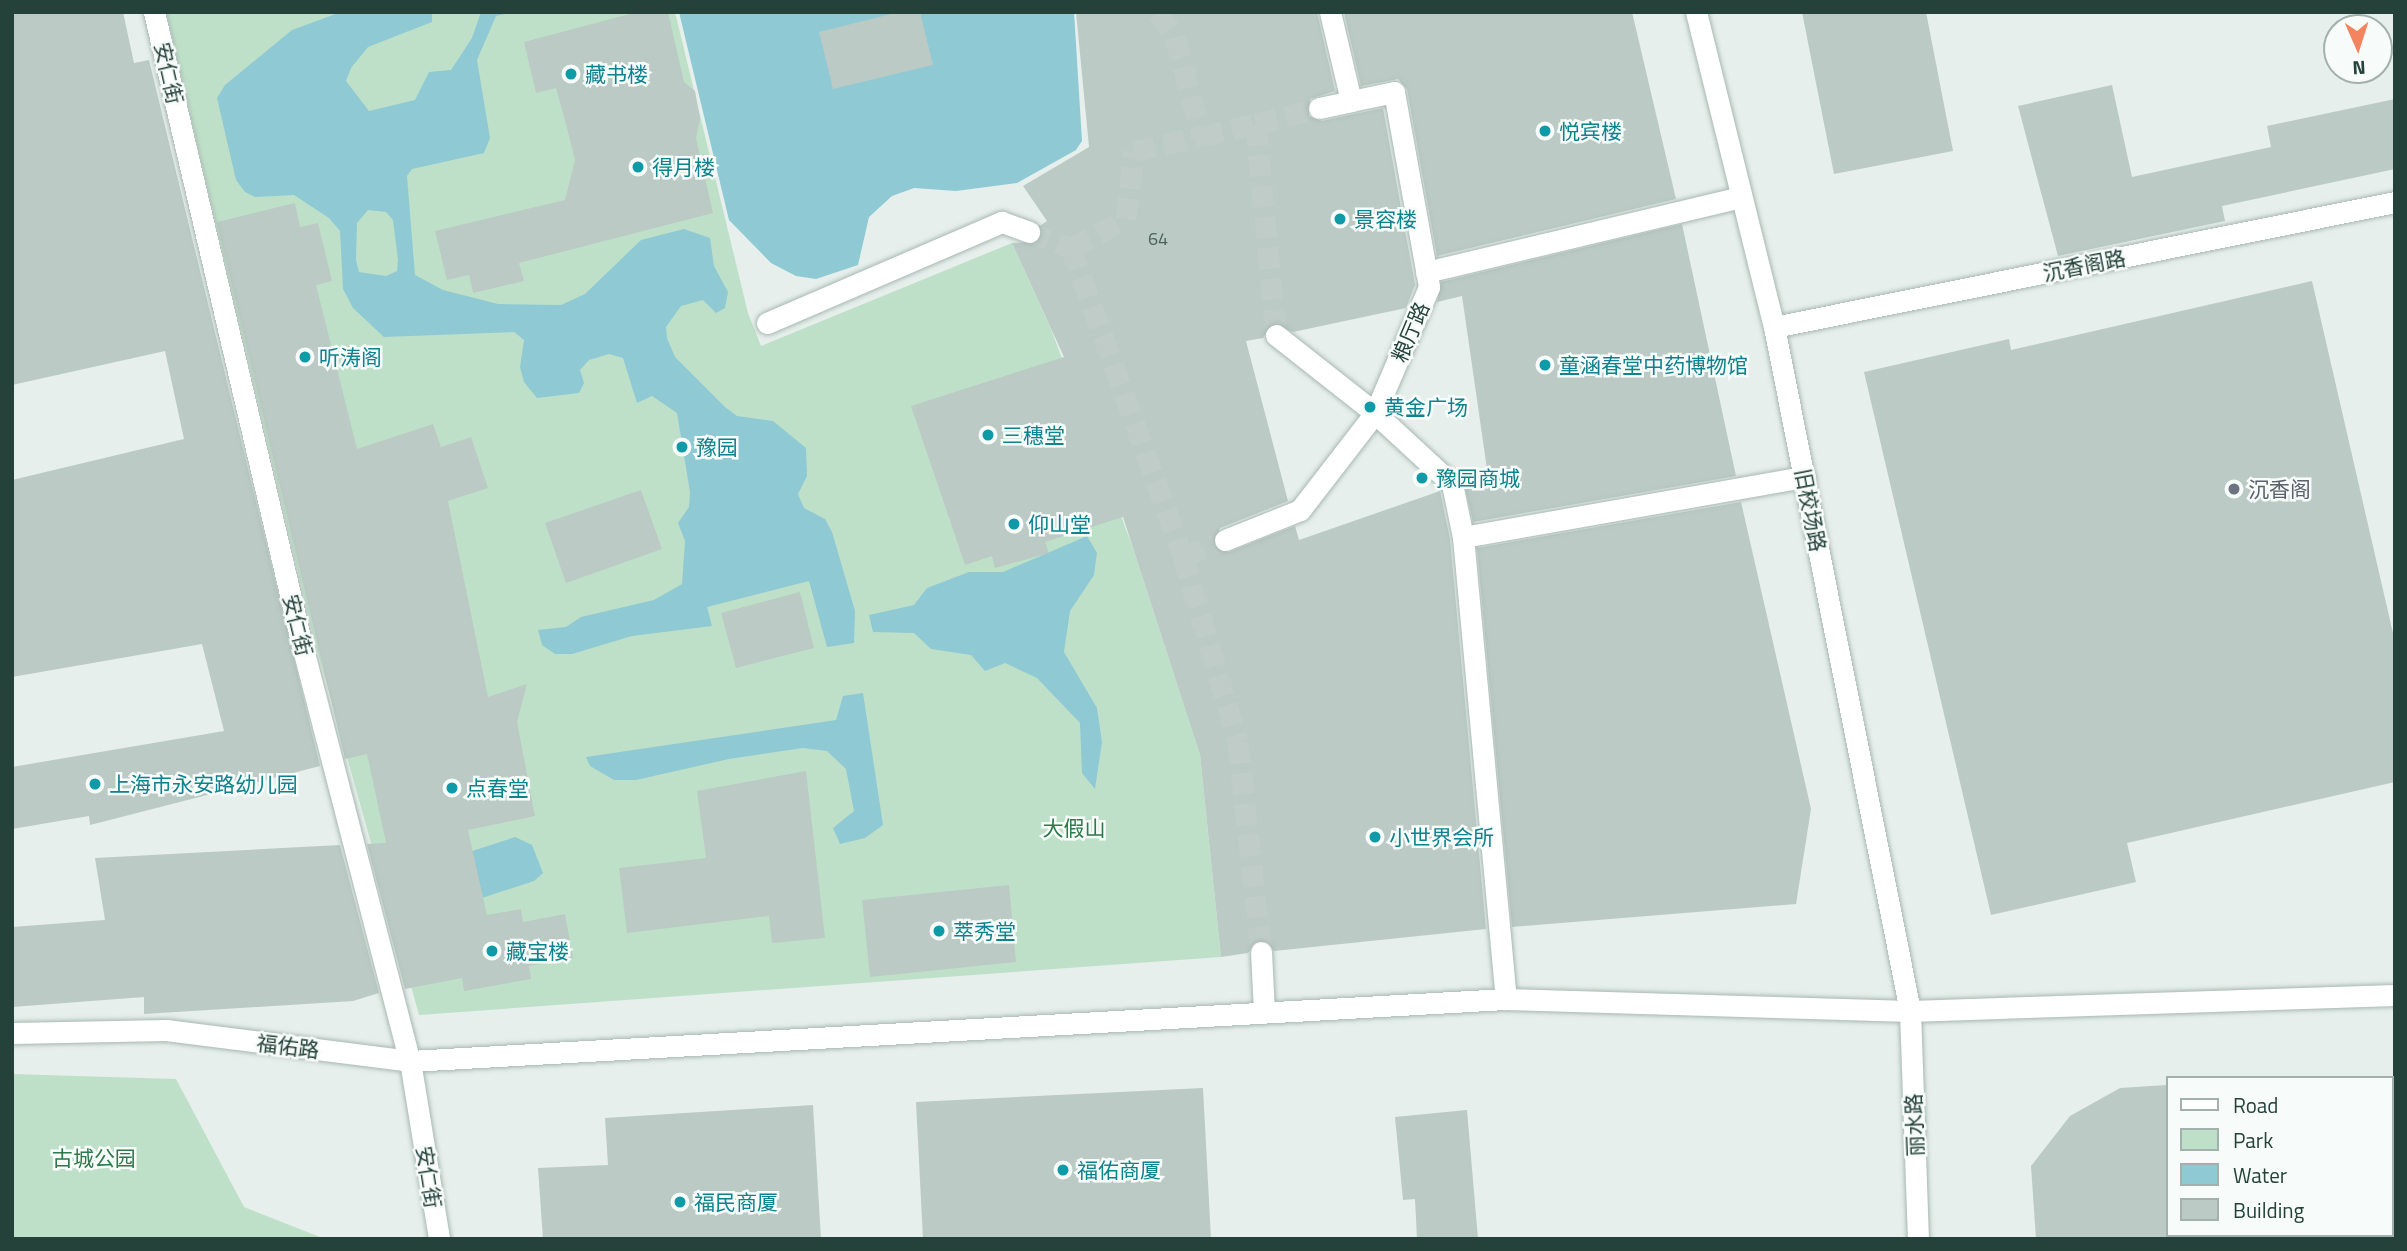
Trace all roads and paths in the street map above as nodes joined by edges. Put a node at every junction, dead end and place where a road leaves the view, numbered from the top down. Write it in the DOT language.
graph roads {
  1 [pos="155,12"];
  2 [pos="1330,12"];
  3 [pos="1696,12"];
  4 [pos="1351,101"];
  5 [pos="1319,108"];
  6 [pos="1741,197"];
  7 [pos="2395,202"];
  8 [pos="1030,232"];
  9 [pos="1426,272"];
  10 [pos="767,323"];
  11 [pos="1774,327"];
  12 [pos="1276,335"];
  13 [pos="1375,413"];
  14 [pos="1805,477"];
  15 [pos="1463,537"];
  16 [pos="1225,540"];
  17 [pos="1261,952"];
  18 [pos="2395,995"];
  19 [pos="1506,999"];
  20 [pos="1910,1011"];
  21 [pos="1264,1012"];
  22 [pos="12,1033"];
  23 [pos="410,1060"];
  24 [pos="439,1239"];
  25 [pos="1919,1239"];
  1 -- 23 [label="street, 安仁街"];
  2 -- 4 [label="street"];
  3 -- 6 [label="street, 旧校场路"];
  4 -- 5 [label="street"];
  4 -- 9 [label="street, 粮厅路"];
  6 -- 9 [label="street"];
  6 -- 11 [label="street, 旧校场路"];
  7 -- 11 [label="street, 沉香阁路"];
  8 -- 10 [label="street"];
  9 -- 13 [label="street, 粮厅路"];
  11 -- 14 [label="street, 旧校场路"];
  12 -- 13 [label="street"];
  13 -- 15 [label="street"];
  13 -- 16 [label="street, 粮厅路"];
  14 -- 15 [label="street"];
  14 -- 20 [label="street, 旧校场路"];
  15 -- 19 [label="street"];
  17 -- 21 [label="street"];
  18 -- 20 [label="street, 福佑路"];
  19 -- 20 [label="street, 福佑路"];
  19 -- 21 [label="street, 福佑路"];
  20 -- 25 [label="street, 丽水路"];
  21 -- 23 [label="street, 福佑路"];
  22 -- 23 [label="street, 福佑路"];
  23 -- 24 [label="street, 安仁街"];
}
